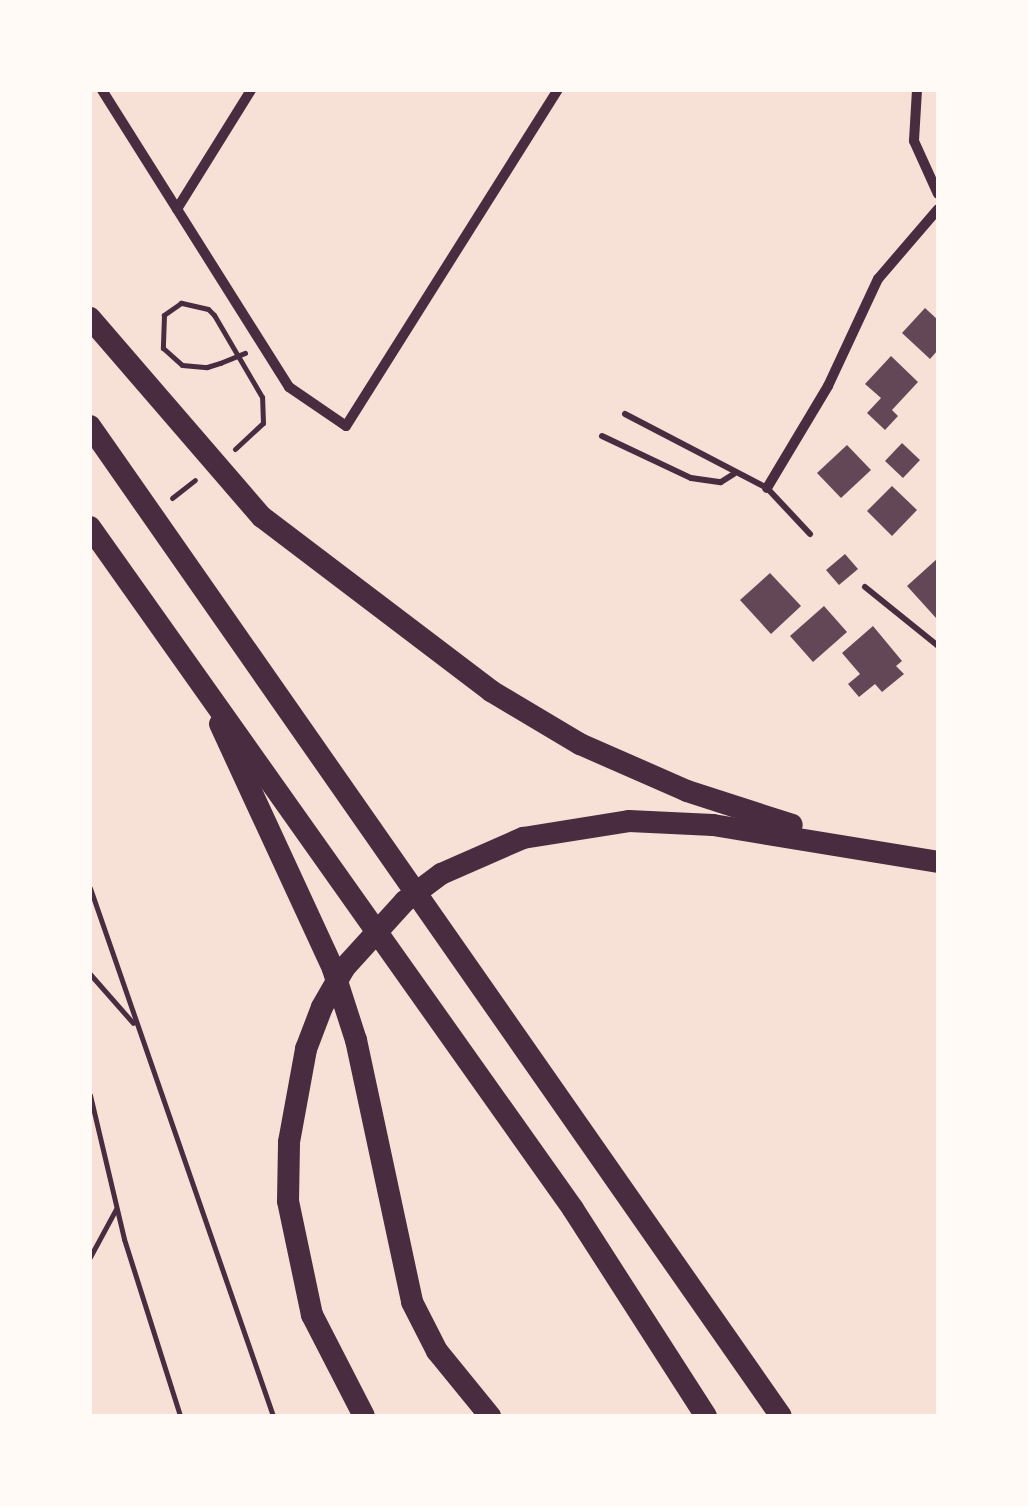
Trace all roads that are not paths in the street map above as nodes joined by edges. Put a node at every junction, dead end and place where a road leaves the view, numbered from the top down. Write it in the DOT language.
graph roads {
  1 [pos="102,90"];
  2 [pos="251,90"];
  3 [pos="558,90"];
  4 [pos="917,90"];
  5 [pos="938,194"];
  6 [pos="938,208"];
  7 [pos="177,209"];
  8 [pos="90,318"];
  9 [pos="626,414"];
  10 [pos="90,426"];
  11 [pos="602,436"];
  12 [pos="734,474"];
  13 [pos="767,488"];
  14 [pos="90,527"];
  15 [pos="810,534"];
  16 [pos="865,587"];
  17 [pos="938,646"];
  18 [pos="196,670"];
  19 [pos="852,844"];
  20 [pos="938,862"];
  21 [pos="364,1416"];
  22 [pos="490,1416"];
  23 [pos="706,1416"];
  24 [pos="780,1416"];
  1 -- 7 [label="street"];
  2 -- 7 [label="street"];
  3 -- 7 [label="street"];
  4 -- 5 [label="street"];
  6 -- 13 [label="street"];
  8 -- 19 [label="highway"];
  9 -- 12 [label="lane"];
  10 -- 24 [label="highway"];
  11 -- 12 [label="lane"];
  12 -- 13 [label="lane"];
  13 -- 15 [label="lane"];
  14 -- 18 [label="highway"];
  16 -- 17 [label="lane"];
  18 -- 22 [label="highway"];
  18 -- 23 [label="highway"];
  19 -- 20 [label="highway"];
  19 -- 21 [label="highway"];
}
